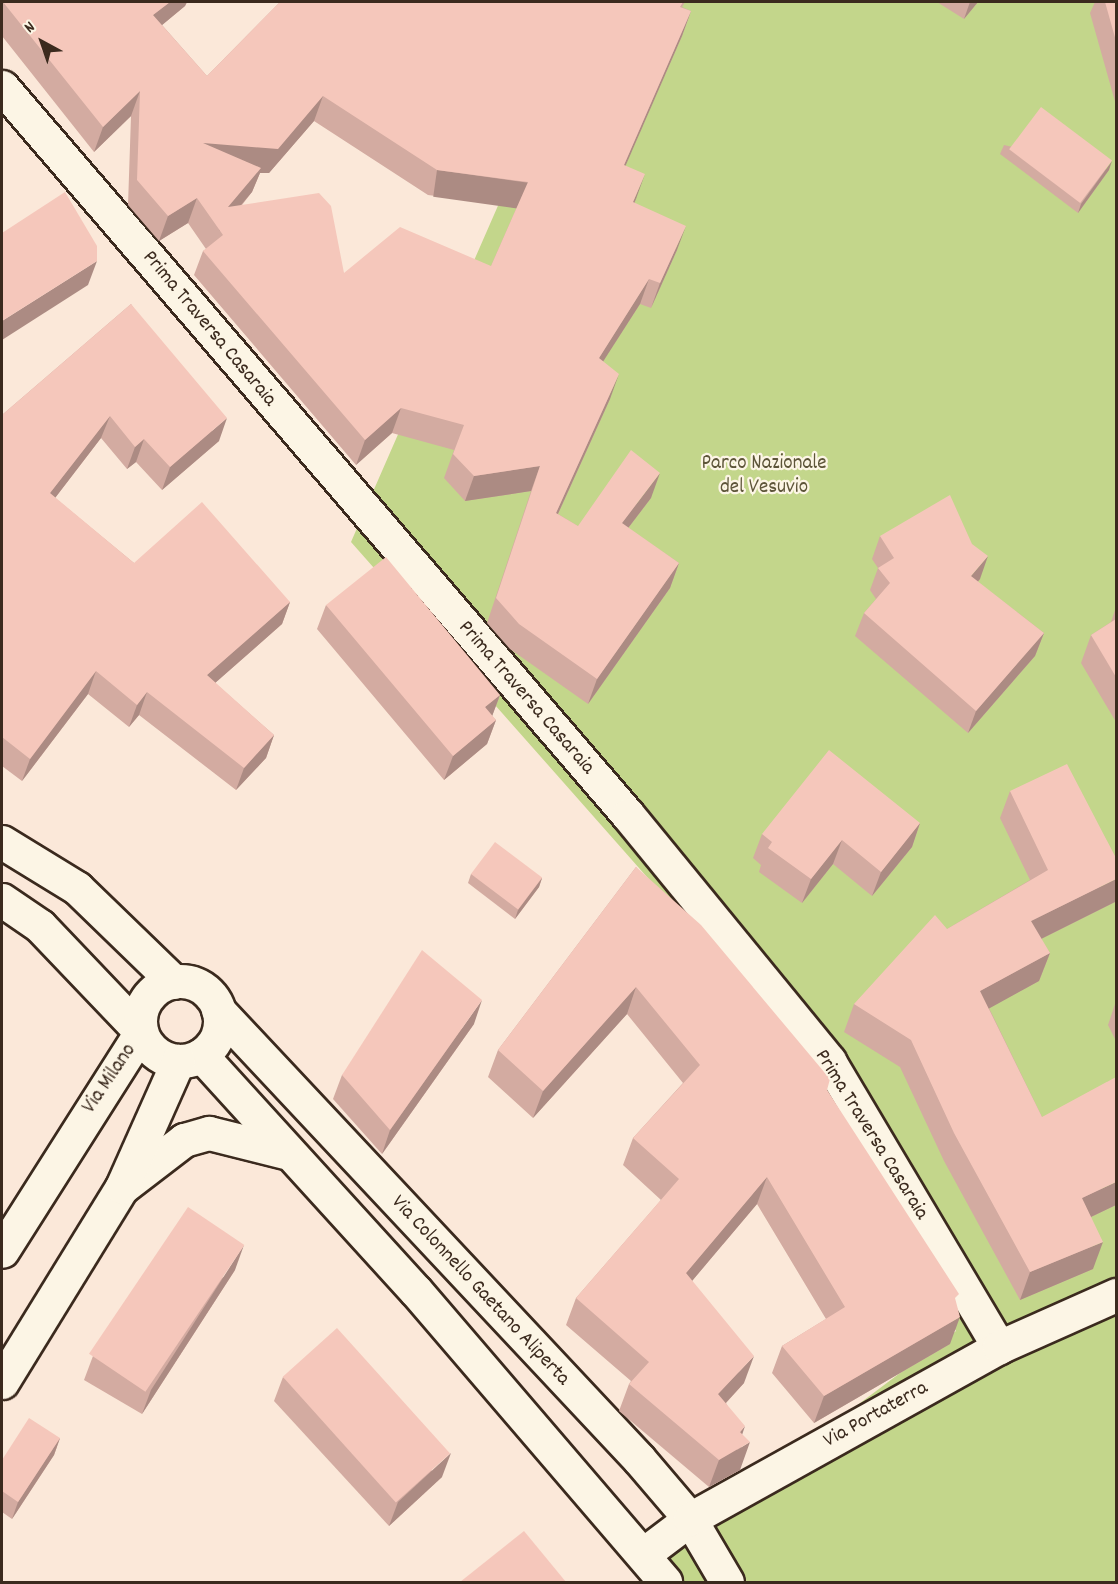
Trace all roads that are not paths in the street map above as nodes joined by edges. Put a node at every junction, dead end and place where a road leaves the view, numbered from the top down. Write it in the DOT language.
graph roads {
  1 [pos="2,87"];
  2 [pos="2,842"];
  3 [pos="2,900"];
  4 [pos="174,982"];
  5 [pos="218,1010"];
  6 [pos="141,1032"];
  7 [pos="190,1058"];
  8 [pos="285,1152"];
  9 [pos="122,1187"];
  10 [pos="2,1251"];
  11 [pos="1116,1295"];
  12 [pos="999,1347"];
  13 [pos="2,1382"];
  14 [pos="690,1519"];
  15 [pos="645,1553"];
  16 [pos="665,1582"];
  17 [pos="727,1582"];
  1 -- 12 [label="street, Prima Traversa Casaraia"];
  2 -- 4 [label="street"];
  3 -- 6 [label="street, Via Milano"];
  4 -- 5 [label="street"];
  4 -- 6 [label="street"];
  5 -- 7 [label="street"];
  5 -- 14 [label="street, Via Colonnello Gaetano Aliperta"];
  6 -- 7 [label="street"];
  6 -- 10 [label="street, Via Milano"];
  7 -- 8 [label="street"];
  7 -- 9 [label="street"];
  8 -- 9 [label="street"];
  8 -- 15 [label="street"];
  9 -- 13 [label="street"];
  11 -- 12 [label="street, Via Portaterra"];
  12 -- 14 [label="street, Via Portaterra"];
  14 -- 15 [label="street, Via Portaterra"];
  14 -- 17 [label="street, Via Colonnello Gaetano Aliperta"];
  15 -- 16 [label="street"];
}
